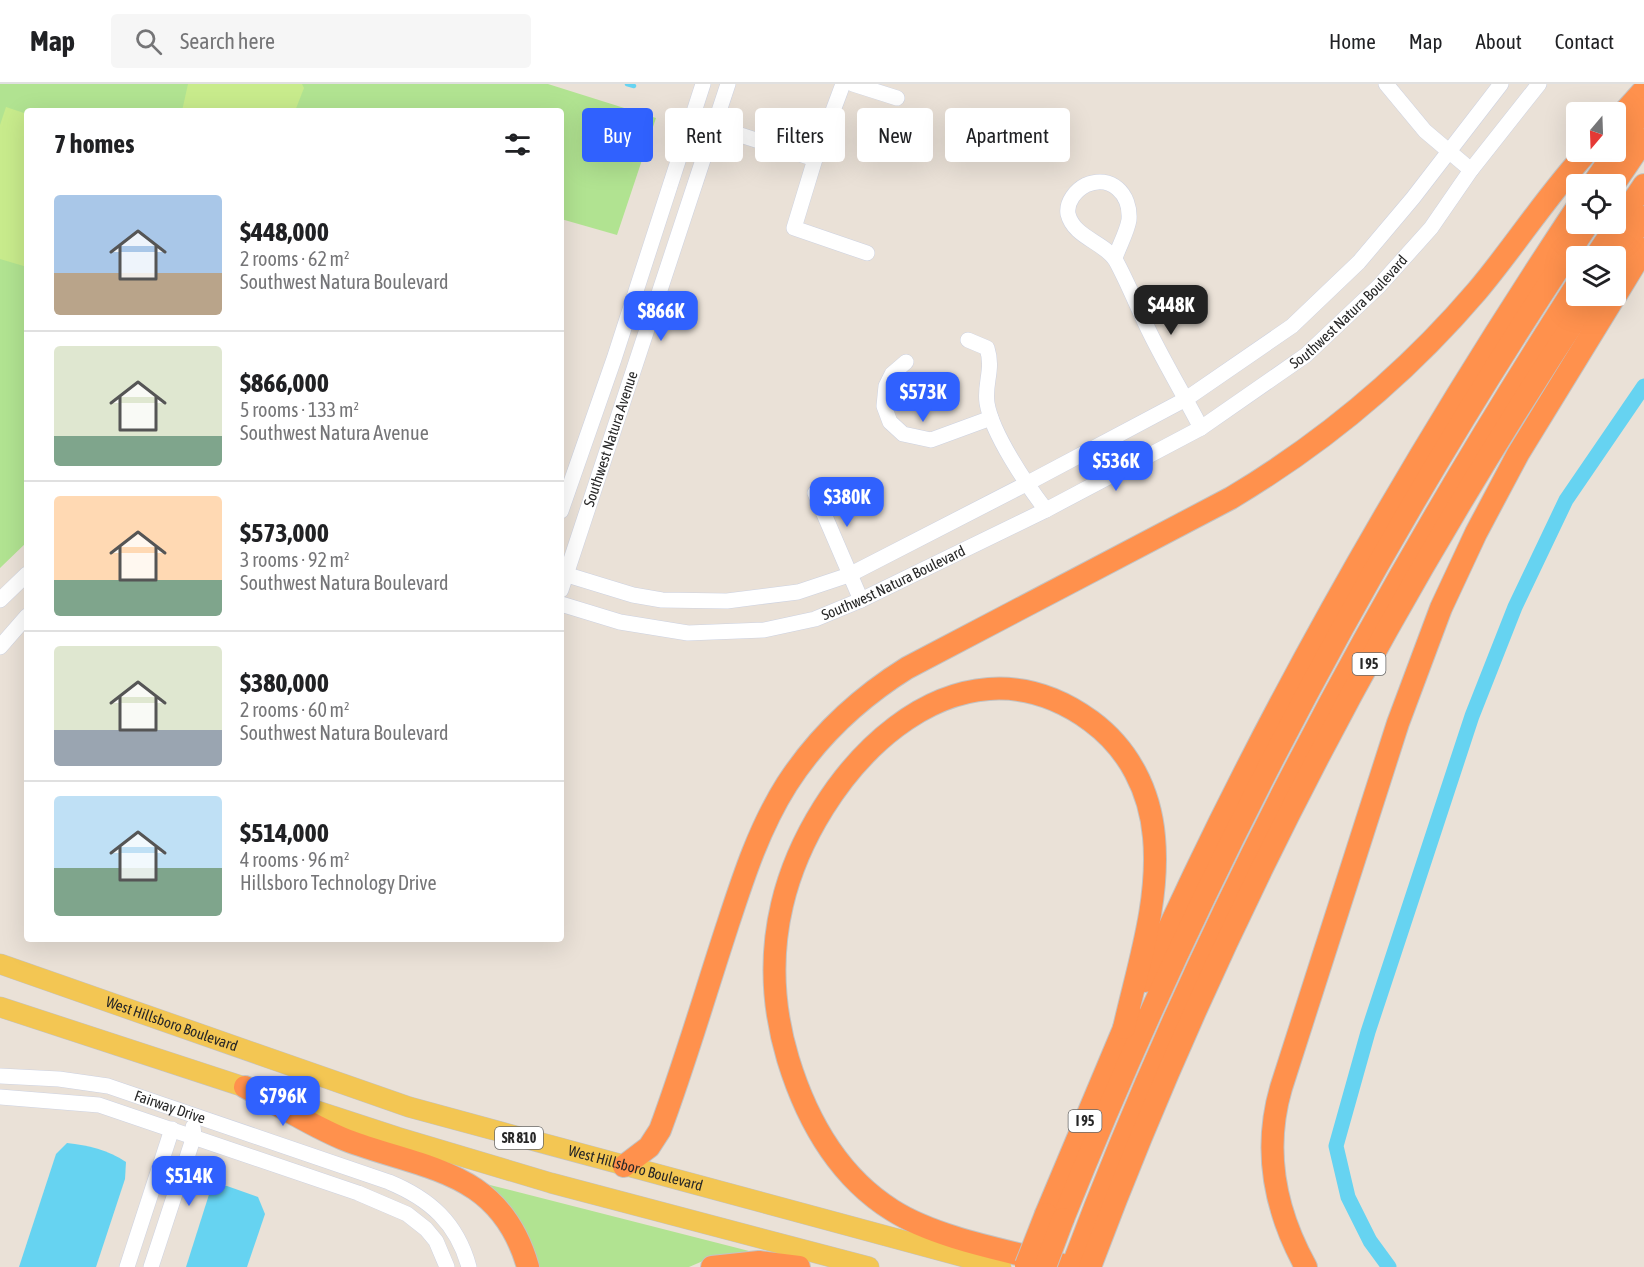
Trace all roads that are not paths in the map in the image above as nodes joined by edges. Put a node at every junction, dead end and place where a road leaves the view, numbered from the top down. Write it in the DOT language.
graph roads {
  1 [pos="703,84"];
  2 [pos="728,84"];
  3 [pos="843,84"];
  4 [pos="853,84"];
  5 [pos="1386,84"];
  6 [pos="1501,84"];
  7 [pos="1539,84"];
  8 [pos="1644,90"];
  9 [pos="897,98"];
  10 [pos="695,108"];
  11 [pos="721,108"];
  12 [pos="834,108"];
  13 [pos="1644,108"];
  14 [pos="1626,110"];
  15 [pos="1626,135"];
  16 [pos="1644,140"];
  17 [pos="1449,152"];
  18 [pos="676,162"];
  19 [pos="703,162"];
  20 [pos="813,162"];
  21 [pos="1579,162"];
  22 [pos="1471,170"];
  23 [pos="1621,174"];
  24 [pos="1644,185"];
  25 [pos="1644,217"];
  26 [pos="1566,225"];
  27 [pos="1582,234"];
  28 [pos="1603,246"];
  29 [pos="1625,246"];
  30 [pos="1644,249"];
  31 [pos="867,253"];
  32 [pos="1114,258"];
  33 [pos="1626,278"];
  34 [pos="1566,302"];
  35 [pos="1586,306"];
  36 [pos="1608,306"];
  37 [pos="968,340"];
  38 [pos="906,362"];
  39 [pos="1186,399"];
  40 [pos="991,418"];
  41 [pos="1202,428"];
  42 [pos="572,479"];
  43 [pos="1026,484"];
  44 [pos="595,487"];
  45 [pos="815,493"];
  46 [pos="564,503"];
  47 [pos="1046,510"];
  48 [pos="564,574"];
  49 [pos="849,575"];
  50 [pos="24,577"];
  51 [pos="0,600"];
  52 [pos="861,600"];
  53 [pos="564,605"];
  54 [pos="24,619"];
  55 [pos="0,647"];
  56 [pos="0,964"];
  57 [pos="0,1006"];
  58 [pos="1124,1028"];
  59 [pos="0,1076"];
  60 [pos="245,1087"];
  61 [pos="0,1096"];
  62 [pos="190,1113"];
  63 [pos="172,1129"];
  64 [pos="194,1136"];
  65 [pos="624,1166"];
  66 [pos="1055,1217"];
  67 [pos="1096,1228"];
  68 [pos="1031,1266"];
  69 [pos="127,1267"];
  70 [pos="151,1267"];
  71 [pos="447,1267"];
  72 [pos="469,1267"];
  73 [pos="528,1267"];
  74 [pos="712,1267"];
  75 [pos="799,1267"];
  76 [pos="869,1267"];
  77 [pos="1001,1267"];
  78 [pos="1071,1267"];
  79 [pos="1090,1267"];
  80 [pos="1306,1267"];
  1 -- 10 [label="street, Southwest Natura Avenue"];
  2 -- 11 [label="street, Southwest Natura Avenue"];
  3 -- 12 [label="street"];
  4 -- 9 [label="street"];
  5 -- 17 [label="street"];
  6 -- 17 [label="street, Southwest Natura Boulevard"];
  7 -- 22 [label="street, Southwest Natura Boulevard"];
  8 -- 14 [label="highway"];
  13 -- 15 [label="highway"];
  16 -- 23 [label="highway"];
  17 -- 22 [label="street"];
  17 -- 39 [label="street, Southwest Natura Boulevard"];
  18 -- 42 [label="street, Southwest Natura Avenue"];
  19 -- 44 [label="street, Southwest Natura Avenue"];
  20 -- 31 [label="street"];
  21 -- 65 [label="highway"];
  22 -- 41 [label="street, Southwest Natura Boulevard"];
  24 -- 28 [label="highway"];
  25 -- 29 [label="highway"];
  26 -- 58 [label="highway, I 95"];
  27 -- 66 [label="highway"];
  30 -- 33 [label="highway"];
  32 -- 32 [label="street"];
  32 -- 39 [label="street"];
  34 -- 67 [label="highway"];
  35 -- 67 [label="highway, I 95"];
  36 -- 80 [label="highway"];
  37 -- 40 [label="street"];
  38 -- 40 [label="street"];
  39 -- 41 [label="street"];
  39 -- 43 [label="street, Southwest Natura Boulevard"];
  40 -- 43 [label="street"];
  41 -- 47 [label="street, Southwest Natura Boulevard"];
  42 -- 44 [label="street"];
  42 -- 46 [label="street, Southwest Natura Avenue"];
  43 -- 47 [label="street"];
  43 -- 49 [label="street, Southwest Natura Boulevard"];
  44 -- 48 [label="street, Southwest Natura Avenue"];
  45 -- 49 [label="street"];
  47 -- 52 [label="street, Southwest Natura Boulevard"];
  48 -- 49 [label="street, Southwest Natura Boulevard"];
  49 -- 52 [label="street"];
  50 -- 51 [label="street"];
  52 -- 53 [label="street, Southwest Natura Boulevard"];
  54 -- 55 [label="street"];
  56 -- 65 [label="main road, West Hillsboro Boulevard / SR 810"];
  57 -- 60 [label="main road, SR 810"];
  58 -- 66 [label="highway, I 95"];
  58 -- 78 [label="highway"];
  59 -- 62 [label="street, Fairway Drive"];
  60 -- 73 [label="highway"];
  60 -- 76 [label="main road, SR 810"];
  61 -- 63 [label="street, Fairway Drive"];
  62 -- 63 [label="street"];
  62 -- 64 [label="street"];
  62 -- 72 [label="street, Fairway Drive"];
  63 -- 64 [label="street, Fairway Drive"];
  63 -- 69 [label="street"];
  64 -- 70 [label="street"];
  64 -- 71 [label="street, Fairway Drive"];
  65 -- 77 [label="main road, West Hillsboro Boulevard / SR 810"];
  66 -- 68 [label="highway, I 95, bridge"];
  67 -- 78 [label="highway"];
  67 -- 79 [label="highway, I 95"];
  74 -- 75 [label="highway"];
}
